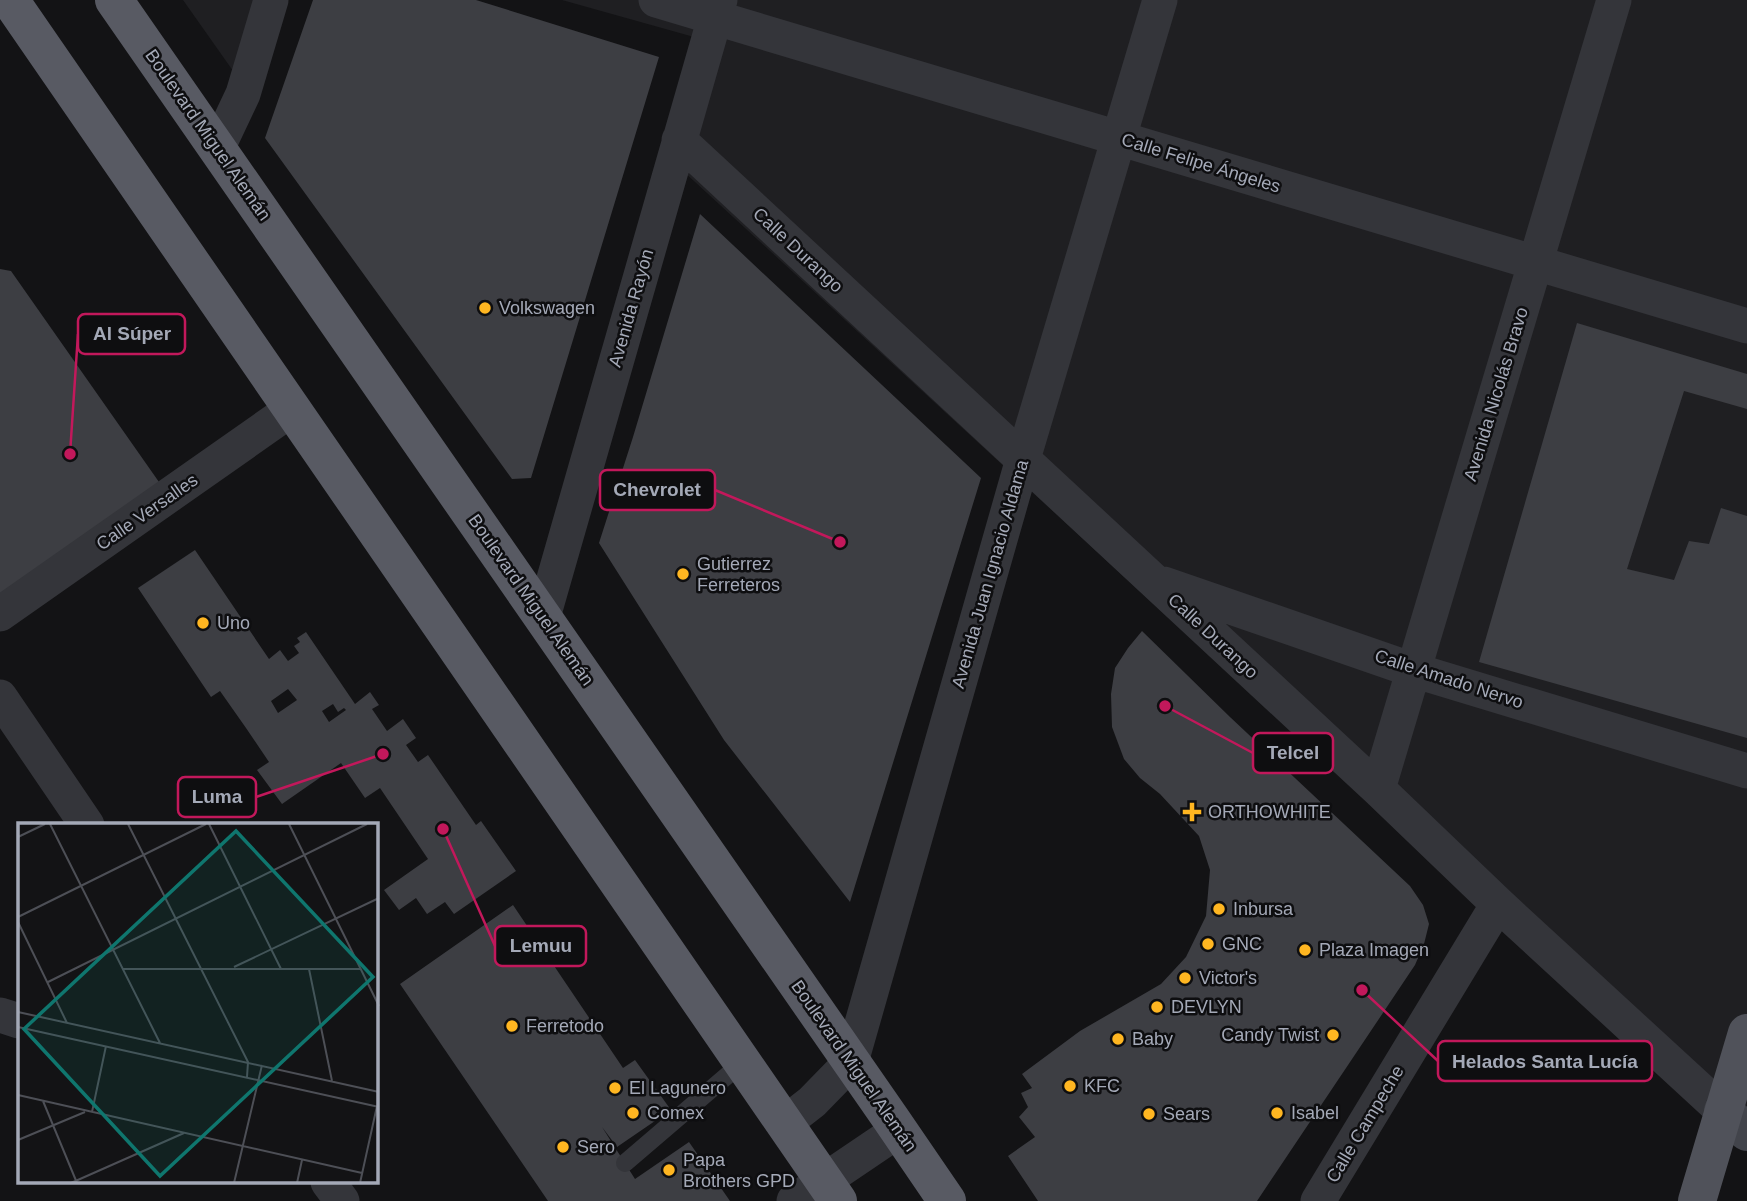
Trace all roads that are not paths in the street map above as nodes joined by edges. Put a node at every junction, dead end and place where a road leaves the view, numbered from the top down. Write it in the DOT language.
graph roads {
  1 [pos="10,0"];
  2 [pos="114,0"];
  3 [pos="271,0"];
  4 [pos="656,0"];
  5 [pos="1160,0"];
  6 [pos="1614,0"];
  7 [pos="718,9"];
  8 [pos="1118,138"];
  9 [pos="679,140"];
  10 [pos="217,149"];
  11 [pos="1535,263"];
  12 [pos="1747,326"];
  13 [pos="292,409"];
  14 [pos="1023,459"];
  15 [pos="1153,580"];
  16 [pos="0,614"];
  17 [pos="543,617"];
  18 [pos="1413,670"];
  19 [pos="0,697"];
  20 [pos="1747,771"];
  21 [pos="1378,789"];
  22 [pos="86,823"];
  23 [pos="1499,904"];
  24 [pos="0,1015"];
  25 [pos="18,1021"];
  26 [pos="1747,1032"];
  27 [pos="743,1062"];
  28 [pos="851,1062"];
  29 [pos="1735,1121"];
  30 [pos="785,1123"];
  31 [pos="899,1130"];
  32 [pos="625,1163"];
  33 [pos="329,1184"];
  34 [pos="819,1194"];
  35 [pos="342,1201"];
  36 [pos="947,1201"];
  37 [pos="1318,1201"];
  38 [pos="1697,1201"];
  1 -- 13 [label="highway"];
  2 -- 10 [label="highway, Boulevard Miguel Alemán"];
  3 -- 10 [label="street"];
  4 -- 7 [label="street, Calle Felipe Ángeles"];
  5 -- 8 [label="street, Avenida Juan Ignacio Aldama"];
  6 -- 11 [label="street, Avenida Nicolás Bravo"];
  7 -- 8 [label="street, Calle Felipe Ángeles"];
  7 -- 9 [label="street, Avenida Rayón"];
  8 -- 11 [label="street, Calle Felipe Ángeles"];
  8 -- 14 [label="street, Avenida Juan Ignacio Aldama"];
  9 -- 14 [label="street, Calle Durango"];
  9 -- 17 [label="street, Avenida Rayón"];
  10 -- 17 [label="highway, Boulevard Miguel Alemán"];
  11 -- 12 [label="street, Calle Felipe Ángeles"];
  11 -- 18 [label="street, Avenida Nicolás Bravo"];
  13 -- 16 [label="street, Calle Versalles"];
  13 -- 27 [label="highway"];
  14 -- 15 [label="street, Calle Durango"];
  14 -- 28 [label="street, Avenida Juan Ignacio Aldama"];
  15 -- 18 [label="street, Calle Amado Nervo"];
  15 -- 21 [label="street, Calle Durango"];
  17 -- 28 [label="highway, Boulevard Miguel Alemán"];
  18 -- 20 [label="street, Calle Amado Nervo"];
  18 -- 21 [label="street, Avenida Nicolás Bravo"];
  19 -- 22 [label="street"];
  21 -- 23 [label="street, Calle Durango"];
  23 -- 29 [label="street, Calle Durango"];
  23 -- 37 [label="street, Calle Campeche"];
  24 -- 25 [label="street"];
  26 -- 29 [label="main road"];
  27 -- 30 [label="highway"];
  27 -- 32 [label="lane"];
  28 -- 30 [label="street, Avenida Juan Ignacio Aldama"];
  28 -- 31 [label="highway, Boulevard Miguel Alemán"];
  29 -- 38 [label="main road"];
  30 -- 34 [label="highway"];
  31 -- 34 [label="street"];
  31 -- 36 [label="highway, Boulevard Miguel Alemán"];
  33 -- 35 [label="street"];
}
